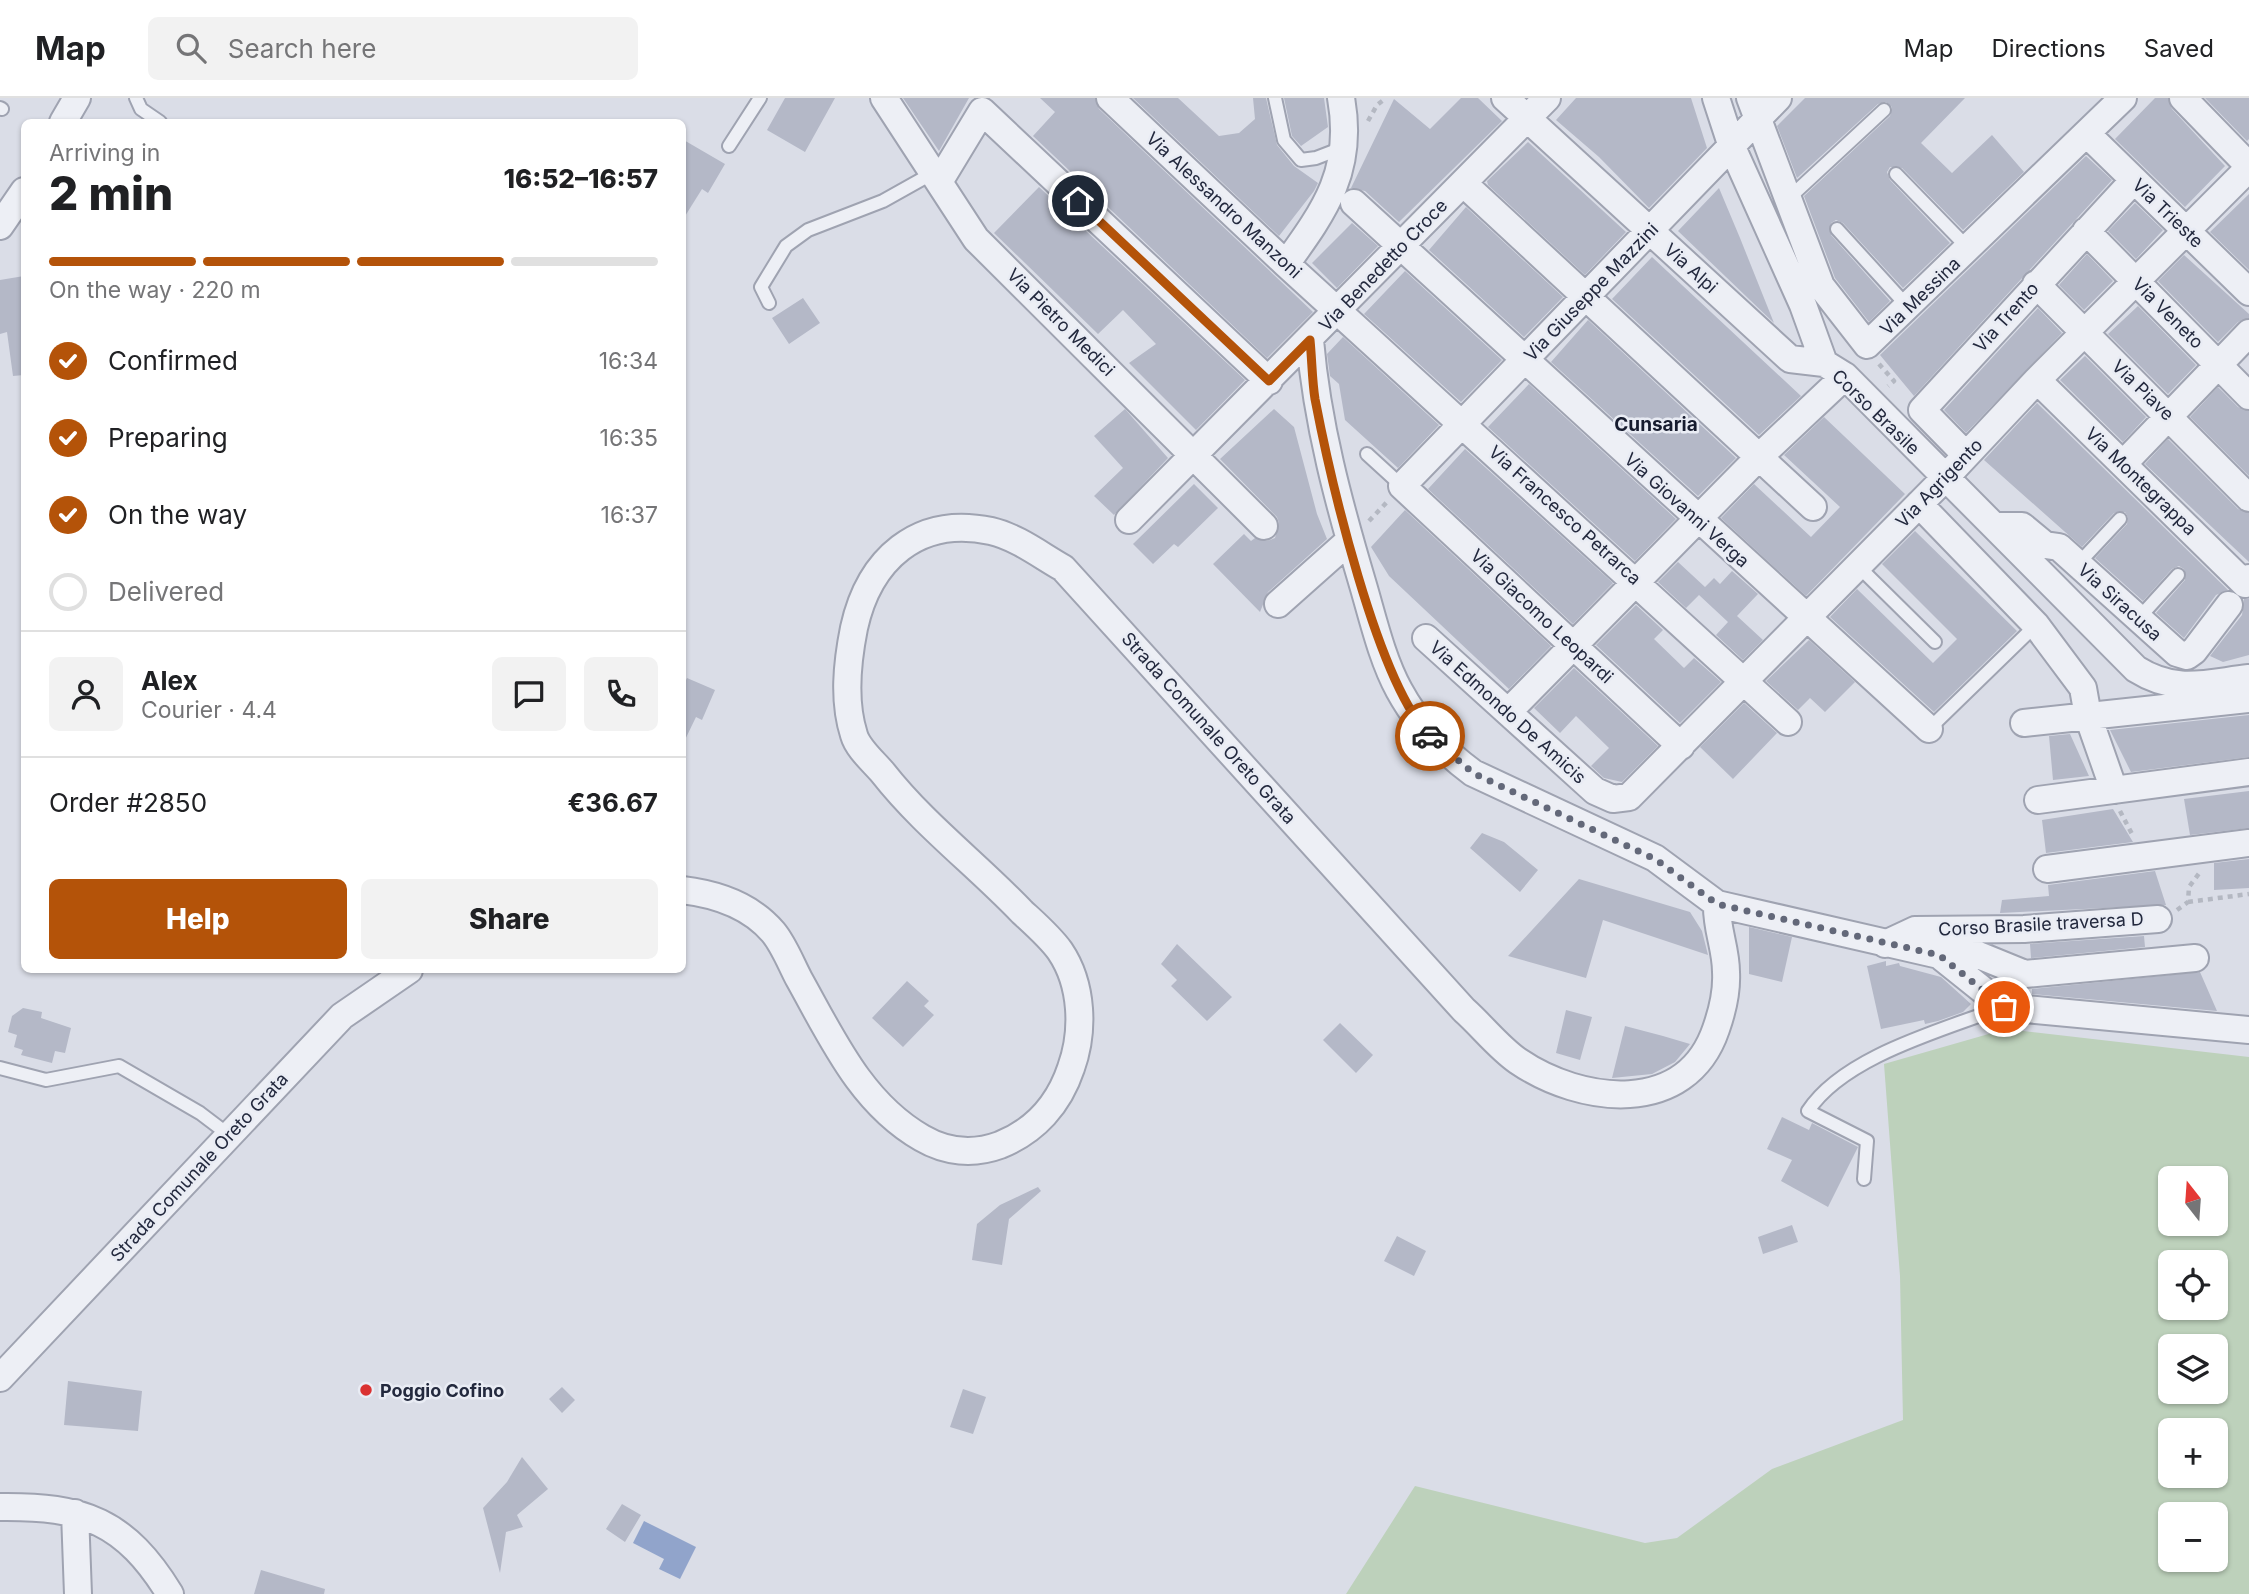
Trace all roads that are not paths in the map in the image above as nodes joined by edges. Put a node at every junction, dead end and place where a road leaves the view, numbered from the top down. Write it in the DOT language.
graph roads {
  1 [pos="77,98"];
  2 [pos="136,98"];
  3 [pos="760,98"];
  4 [pos="884,98"];
  5 [pos="1110,98"];
  6 [pos="1275,98"];
  7 [pos="1341,98"];
  8 [pos="1505,98"];
  9 [pos="1546,98"];
  10 [pos="1716,98"];
  11 [pos="1779,98"];
  12 [pos="2183,98"];
  13 [pos="2118,100"];
  14 [pos="1754,109"];
  15 [pos="1884,110"];
  16 [pos="1527,118"];
  17 [pos="65,119"];
  18 [pos="156,119"];
  19 [pos="2087,134"];
  20 [pos="729,146"];
  21 [pos="1345,146"];
  22 [pos="1731,147"];
  23 [pos="2249,167"];
  24 [pos="1896,174"];
  25 [pos="936,178"];
  26 [pos="2134,180"];
  27 [pos="1463,183"];
  28 [pos="14,197"];
  29 [pos="1788,199"];
  30 [pos="1354,204"];
  31 [pos="0,226"];
  32 [pos="1837,229"];
  33 [pos="2186,230"];
  34 [pos="1650,231"];
  35 [pos="2086,231"];
  36 [pos="1401,247"];
  37 [pos="1969,249"];
  38 [pos="1286,264"];
  39 [pos="2136,281"];
  40 [pos="2036,284"];
  41 [pos="2249,292"];
  42 [pos="1586,297"];
  43 [pos="769,303"];
  44 [pos="1909,308"];
  45 [pos="1338,311"];
  46 [pos="2084,332"];
  47 [pos="2249,333"];
  48 [pos="1310,340"];
  49 [pos="1524,361"];
  50 [pos="2219,365"];
  51 [pos="1834,370"];
  52 [pos="2036,380"];
  53 [pos="1269,381"];
  54 [pos="2249,396"];
  55 [pos="2170,415"];
  56 [pos="1463,423"];
  57 [pos="1367,454"];
  58 [pos="1195,455"];
  59 [pos="1966,455"];
  60 [pos="1759,457"];
  61 [pos="2124,463"];
  62 [pos="1944,479"];
  63 [pos="1402,486"];
  64 [pos="2249,498"];
  65 [pos="1919,503"];
  66 [pos="1813,507"];
  67 [pos="1697,519"];
  68 [pos="2120,519"];
  69 [pos="1129,520"];
  70 [pos="1264,526"];
  71 [pos="1995,526"];
  72 [pos="1350,540"];
  73 [pos="2078,565"];
  74 [pos="1858,566"];
  75 [pos="2178,575"];
  76 [pos="1637,581"];
  77 [pos="2247,581"];
  78 [pos="1278,604"];
  79 [pos="2229,605"];
  80 [pos="1806,619"];
  81 [pos="2137,619"];
  82 [pos="2036,625"];
  83 [pos="1426,638"];
  84 [pos="1935,642"];
  85 [pos="1573,645"];
  86 [pos="2249,661"];
  87 [pos="2249,678"];
  88 [pos="1745,682"];
  89 [pos="2185,686"];
  90 [pos="2249,699"];
  91 [pos="1508,712"];
  92 [pos="2088,716"];
  93 [pos="1788,722"];
  94 [pos="2024,723"];
  95 [pos="1929,729"];
  96 [pos="1681,746"];
  97 [pos="2249,772"];
  98 [pos="2114,790"];
  99 [pos="1629,797"];
  100 [pos="2038,800"];
  101 [pos="2249,843"];
  102 [pos="2047,869"];
  103 [pos="686,891"];
  104 [pos="1717,904"];
  105 [pos="2158,919"];
  106 [pos="1885,944"];
  107 [pos="1939,955"];
  108 [pos="2195,958"];
  109 [pos="405,973"];
  110 [pos="2004,1007"];
  111 [pos="2249,1030"];
  112 [pos="0,1068"];
  113 [pos="229,1135"];
  114 [pos="1864,1179"];
  115 [pos="0,1378"];
  116 [pos="0,1507"];
  117 [pos="75,1513"];
  118 [pos="78,1594"];
  119 [pos="170,1594"];
  1 -- 17 [label="street"];
  2 -- 18 [label="lane"];
  3 -- 20 [label="lane"];
  4 -- 25 [label="street, Via Pietro Medici"];
  5 -- 38 [label="street, Via Alessandro Manzoni"];
  6 -- 21 [label="lane"];
  7 -- 21 [label="street"];
  8 -- 16 [label="street, Via Alpi"];
  9 -- 16 [label="street, Via Benedetto Croce"];
  10 -- 22 [label="street, Corso Brasile"];
  11 -- 14 [label="street, Via Giuseppe Mazzini"];
  12 -- 23 [label="street"];
  13 -- 19 [label="street, Via Messina"];
  14 -- 22 [label="street, Via Giuseppe Mazzini"];
  14 -- 29 [label="street, Via Messina"];
  15 -- 29 [label="lane"];
  16 -- 27 [label="street, Via Benedetto Croce"];
  16 -- 34 [label="street, Via Alpi"];
  19 -- 26 [label="street, Via Trieste"];
  19 -- 37 [label="street, Via Messina"];
  21 -- 38 [label="street"];
  22 -- 34 [label="street, Via Giuseppe Mazzini"];
  22 -- 51 [label="street, Corso Brasile"];
  23 -- 33 [label="street, Via Agrigento"];
  24 -- 37 [label="lane"];
  25 -- 43 [label="lane"];
  25 -- 53 [label="street"];
  25 -- 58 [label="street, Via Pietro Medici"];
  26 -- 33 [label="street, Via Trieste"];
  26 -- 35 [label="street, Via Trento"];
  27 -- 36 [label="street, Via Benedetto Croce"];
  27 -- 42 [label="street"];
  28 -- 31 [label="street"];
  29 -- 44 [label="street, Via Messina"];
  30 -- 36 [label="street, Via Giovanni Verga"];
  32 -- 44 [label="lane"];
  33 -- 39 [label="street, Via Agrigento"];
  33 -- 41 [label="street, Via Trieste"];
  34 -- 42 [label="street, Via Giuseppe Mazzini"];
  34 -- 51 [label="street, Via Alpi"];
  35 -- 39 [label="street, Via Veneto"];
  35 -- 40 [label="street, Via Trento"];
  36 -- 45 [label="street, Via Benedetto Croce"];
  36 -- 49 [label="street, Via Giovanni Verga"];
  37 -- 44 [label="street, Via Messina"];
  38 -- 45 [label="street, Via Alessandro Manzoni"];
  39 -- 46 [label="street, Via Agrigento"];
  39 -- 50 [label="street, Via Veneto"];
  40 -- 46 [label="street, Via Piave"];
  40 -- 59 [label="street, Via Trento"];
  42 -- 49 [label="street, Via Giuseppe Mazzini"];
  42 -- 60 [label="street"];
  45 -- 48 [label="street, Via Benedetto Croce"];
  45 -- 56 [label="street, Via Francesco Petrarca"];
  46 -- 52 [label="street, Via Agrigento"];
  46 -- 55 [label="street, Via Piave"];
  47 -- 50 [label="street"];
  48 -- 53 [label="street, Via Benedetto Croce"];
  48 -- 72 [label="street"];
  49 -- 56 [label="street, Via Giuseppe Mazzini"];
  49 -- 67 [label="street, Via Giovanni Verga"];
  50 -- 54 [label="street, Via Veneto"];
  50 -- 55 [label="street"];
  51 -- 60 [label="street"];
  51 -- 62 [label="street, Corso Brasile"];
  52 -- 59 [label="street, Via Agrigento"];
  52 -- 61 [label="street, Via Montegrappa"];
  53 -- 58 [label="street, Via Benedetto Croce"];
  55 -- 61 [label="street"];
  55 -- 64 [label="street, Via Piave"];
  56 -- 63 [label="street, Via Giuseppe Mazzini"];
  56 -- 76 [label="street, Via Francesco Petrarca"];
  57 -- 63 [label="lane"];
  58 -- 69 [label="street, Via Benedetto Croce"];
  58 -- 70 [label="street, Via Pietro Medici"];
  59 -- 62 [label="street, Via Agrigento"];
  60 -- 66 [label="street"];
  60 -- 67 [label="street"];
  61 -- 77 [label="street, Via Montegrappa"];
  62 -- 65 [label="street, Via Agrigento"];
  62 -- 71 [label="street, Corso Brasile"];
  63 -- 85 [label="street, Via Giacomo Leopardi"];
  65 -- 74 [label="street, Via Agrigento"];
  65 -- 82 [label="street"];
  67 -- 76 [label="street"];
  67 -- 80 [label="street, Via Giovanni Verga"];
  68 -- 73 [label="lane"];
  71 -- 73 [label="street, Via Siracusa"];
  71 -- 89 [label="street, Corso Brasile"];
  72 -- 78 [label="street"];
  72 -- 104 [label="street"];
  73 -- 81 [label="street, Via Siracusa"];
  74 -- 80 [label="street, Via Agrigento"];
  74 -- 84 [label="lane"];
  75 -- 81 [label="lane"];
  76 -- 85 [label="street"];
  76 -- 88 [label="street, Via Francesco Petrarca"];
  79 -- 81 [label="street, Via Siracusa"];
  80 -- 88 [label="street, Via Agrigento"];
  80 -- 95 [label="street, Via Giovanni Verga"];
  82 -- 92 [label="street"];
  82 -- 95 [label="lane"];
  83 -- 91 [label="street, Via Edmondo De Amicis"];
  85 -- 91 [label="street"];
  85 -- 96 [label="street, Via Giacomo Leopardi"];
  86 -- 89 [label="street"];
  87 -- 89 [label="street, Corso Brasile"];
  88 -- 93 [label="street, Via Francesco Petrarca"];
  88 -- 96 [label="street, Via Agrigento"];
  90 -- 92 [label="street"];
  91 -- 99 [label="street, Via Edmondo De Amicis"];
  92 -- 94 [label="street"];
  92 -- 98 [label="street"];
  96 -- 99 [label="street, Via Agrigento"];
  97 -- 98 [label="street"];
  98 -- 100 [label="street"];
  101 -- 102 [label="street"];
  103 -- 104 [label="street, Strada Comunale Oreto Grata"];
  104 -- 106 [label="street"];
  105 -- 106 [label="street, Corso Brasile traversa D"];
  106 -- 107 [label="street"];
  107 -- 108 [label="street"];
  107 -- 110 [label="street"];
  109 -- 113 [label="street, Strada Comunale Oreto Grata"];
  110 -- 111 [label="street"];
  110 -- 114 [label="lane"];
  112 -- 113 [label="lane"];
  113 -- 115 [label="street, Strada Comunale Oreto Grata"];
  116 -- 117 [label="street"];
  117 -- 118 [label="street"];
  117 -- 119 [label="street"];
}
